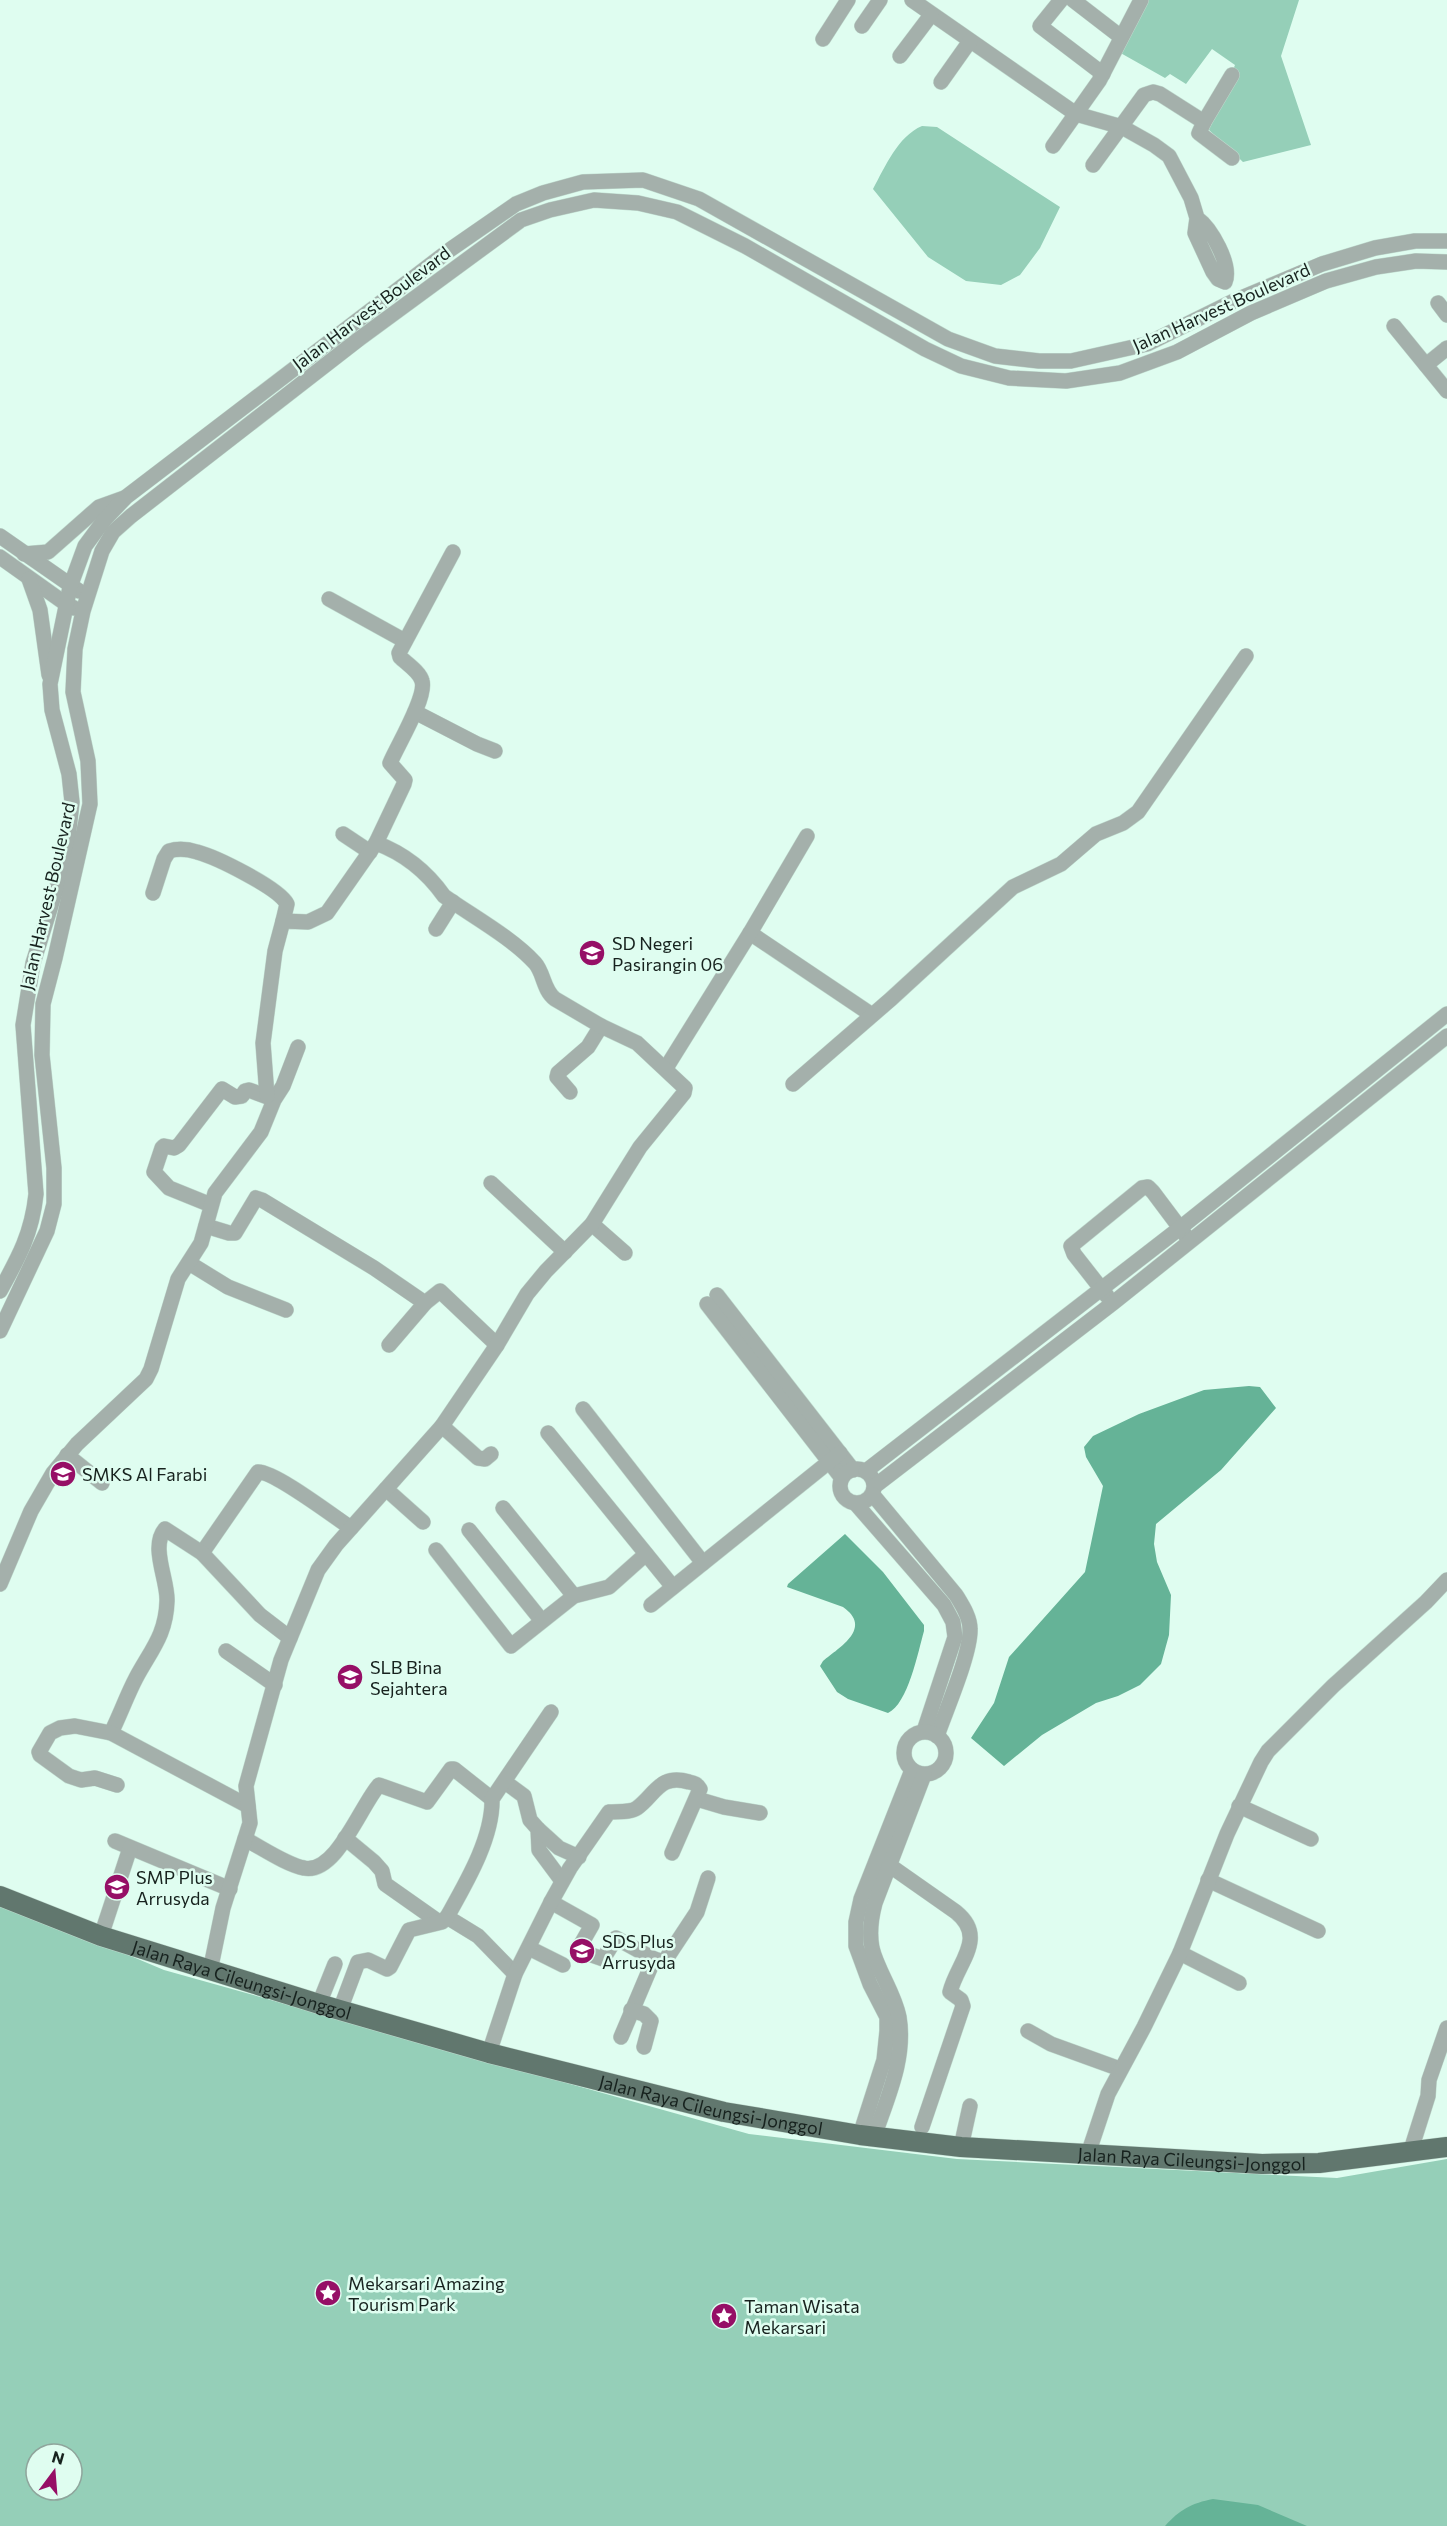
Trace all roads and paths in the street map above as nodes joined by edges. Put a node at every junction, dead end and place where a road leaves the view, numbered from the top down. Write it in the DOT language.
graph roads {
  1 [pos="848,0"];
  2 [pos="880,0"];
  3 [pos="1061,0"];
  4 [pos="1073,0"];
  5 [pos="1141,0"];
  6 [pos="921,5"];
  7 [pos="862,26"];
  8 [pos="1121,37"];
  9 [pos="823,39"];
  10 [pos="970,41"];
  11 [pos="900,56"];
  12 [pos="1103,74"];
  13 [pos="1232,75"];
  14 [pos="941,82"];
  15 [pos="1076,114"];
  16 [pos="1204,122"];
  17 [pos="1122,127"];
  18 [pos="1053,146"];
  19 [pos="1232,158"];
  20 [pos="1093,165"];
  21 [pos="1447,241"];
  22 [pos="1414,242"];
  23 [pos="1416,261"];
  24 [pos="1447,262"];
  25 [pos="1234,301"];
  26 [pos="1394,326"];
  27 [pos="1147,344"];
  28 [pos="1447,348"];
  29 [pos="1152,362"];
  30 [pos="301,364"];
  31 [pos="1426,365"];
  32 [pos="312,377"];
  33 [pos="1447,392"];
  34 [pos="126,497"];
  35 [pos="0,536"];
  36 [pos="453,552"];
  37 [pos="24,555"];
  38 [pos="0,556"];
  39 [pos="29,579"];
  40 [pos="70,587"];
  41 [pos="87,595"];
  42 [pos="329,598"];
  43 [pos="66,604"];
  44 [pos="83,611"];
  45 [pos="405,641"];
  46 [pos="1246,656"];
  47 [pos="51,684"];
  48 [pos="415,712"];
  49 [pos="495,751"];
  50 [pos="343,834"];
  51 [pos="807,836"];
  52 [pos="373,847"];
  53 [pos="153,893"];
  54 [pos="453,902"];
  55 [pos="283,921"];
  56 [pos="436,929"];
  57 [pos="750,933"];
  58 [pos="1447,1014"];
  59 [pos="872,1015"];
  60 [pos="601,1026"];
  61 [pos="1447,1036"];
  62 [pos="298,1047"];
  63 [pos="666,1068"];
  64 [pos="793,1084"];
  65 [pos="570,1092"];
  66 [pos="271,1098"];
  67 [pos="491,1183"];
  68 [pos="211,1205"];
  69 [pos="592,1224"];
  70 [pos="206,1226"];
  71 [pos="1180,1228"];
  72 [pos="1190,1241"];
  73 [pos="564,1252"];
  74 [pos="625,1253"];
  75 [pos="189,1263"];
  76 [pos="1102,1289"];
  77 [pos="0,1291"];
  78 [pos="712,1299"];
  79 [pos="425,1303"];
  80 [pos="1113,1303"];
  81 [pos="286,1310"];
  82 [pos="0,1331"];
  83 [pos="389,1345"];
  84 [pos="497,1345"];
  85 [pos="583,1409"];
  86 [pos="442,1425"];
  87 [pos="548,1433"];
  88 [pos="491,1454"];
  89 [pos="67,1455"];
  90 [pos="835,1457"];
  91 [pos="853,1473"];
  92 [pos="102,1483"];
  93 [pos="386,1489"];
  94 [pos="874,1490"];
  95 [pos="856,1504"];
  96 [pos="502,1508"];
  97 [pos="423,1522"];
  98 [pos="351,1528"];
  99 [pos="469,1530"];
  100 [pos="436,1550"];
  101 [pos="202,1553"];
  102 [pos="646,1554"];
  103 [pos="703,1563"];
  104 [pos="1447,1580"];
  105 [pos="0,1584"];
  106 [pos="673,1587"];
  107 [pos="574,1596"];
  108 [pos="651,1605"];
  109 [pos="542,1621"];
  110 [pos="290,1638"];
  111 [pos="226,1651"];
  112 [pos="275,1685"];
  113 [pos="551,1712"];
  114 [pos="111,1733"];
  115 [pos="931,1733"];
  116 [pos="918,1773"];
  117 [pos="505,1782"];
  118 [pos="117,1785"];
  119 [pos="492,1799"];
  120 [pos="697,1799"];
  121 [pos="248,1806"];
  122 [pos="1239,1806"];
  123 [pos="760,1813"];
  124 [pos="538,1829"];
  125 [pos="345,1838"];
  126 [pos="245,1839"];
  127 [pos="1311,1839"];
  128 [pos="115,1841"];
  129 [pos="130,1848"];
  130 [pos="672,1853"];
  131 [pos="579,1857"];
  132 [pos="889,1864"];
  133 [pos="708,1878"];
  134 [pos="1208,1880"];
  135 [pos="562,1881"];
  136 [pos="230,1889"];
  137 [pos="0,1896"];
  138 [pos="551,1902"];
  139 [pos="443,1919"];
  140 [pos="1318,1931"];
  141 [pos="101,1936"];
  142 [pos="529,1948"];
  143 [pos="1180,1953"];
  144 [pos="654,1959"];
  145 [pos="335,1964"];
  146 [pos="563,1965"];
  147 [pos="210,1971"];
  148 [pos="515,1974"];
  149 [pos="1239,1983"];
  150 [pos="319,2004"];
  151 [pos="340,2010"];
  152 [pos="631,2010"];
  153 [pos="1447,2028"];
  154 [pos="1028,2031"];
  155 [pos="621,2037"];
  156 [pos="644,2047"];
  157 [pos="489,2053"];
  158 [pos="1120,2069"];
  159 [pos="970,2106"];
  160 [pos="922,2127"];
  161 [pos="867,2136"];
  162 [pos="1447,2146"];
  163 [pos="961,2148"];
  164 [pos="1410,2153"];
  165 [pos="1088,2154"];
  1 -- 9 [label="street"];
  2 -- 7 [label="street"];
  3 -- 12 [label="street"];
  4 -- 8 [label="street"];
  5 -- 8 [label="street"];
  6 -- 10 [label="street"];
  6 -- 11 [label="street"];
  8 -- 12 [label="street"];
  10 -- 14 [label="street"];
  10 -- 15 [label="street"];
  12 -- 15 [label="street"];
  13 -- 16 [label="street"];
  15 -- 17 [label="street"];
  15 -- 18 [label="street"];
  16 -- 17 [label="street"];
  16 -- 19 [label="street"];
  17 -- 20 [label="street"];
  17 -- 25 [label="street"];
  21 -- 22 [label="street, Jalan Harvest Boulevard"];
  22 -- 23 [label="street"];
  22 -- 25 [label="street, Jalan Harvest Boulevard"];
  23 -- 24 [label="street, Jalan Harvest Boulevard"];
  23 -- 29 [label="street, Jalan Harvest Boulevard"];
  25 -- 27 [label="street, Jalan Harvest Boulevard"];
  26 -- 31 [label="street"];
  27 -- 29 [label="street"];
  27 -- 30 [label="street, Jalan Harvest Boulevard"];
  28 -- 31 [label="street"];
  29 -- 32 [label="street, Jalan Harvest Boulevard"];
  30 -- 32 [label="street"];
  30 -- 34 [label="street, Jalan Harvest Boulevard"];
  31 -- 33 [label="street"];
  32 -- 41 [label="street, Jalan Harvest Boulevard"];
  34 -- 37 [label="street"];
  34 -- 40 [label="street, Jalan Harvest Boulevard"];
  35 -- 37 [label="street"];
  36 -- 45 [label="street"];
  37 -- 40 [label="street"];
  38 -- 39 [label="street"];
  39 -- 43 [label="street"];
  39 -- 47 [label="street"];
  40 -- 41 [label="street"];
  40 -- 43 [label="street, Jalan Harvest Boulevard"];
  41 -- 44 [label="street, Jalan Harvest Boulevard"];
  42 -- 45 [label="street"];
  43 -- 44 [label="street"];
  43 -- 47 [label="street, Jalan Harvest Boulevard"];
  44 -- 82 [label="street, Jalan Harvest Boulevard"];
  45 -- 48 [label="street"];
  46 -- 59 [label="street"];
  47 -- 77 [label="street, Jalan Harvest Boulevard"];
  48 -- 49 [label="street"];
  48 -- 52 [label="street"];
  50 -- 52 [label="street"];
  51 -- 57 [label="street"];
  52 -- 54 [label="street"];
  52 -- 55 [label="street"];
  53 -- 55 [label="street"];
  54 -- 56 [label="street"];
  54 -- 60 [label="street"];
  55 -- 66 [label="street"];
  57 -- 59 [label="street"];
  57 -- 63 [label="street"];
  58 -- 71 [label="street"];
  59 -- 64 [label="street"];
  60 -- 63 [label="street"];
  60 -- 65 [label="street"];
  61 -- 72 [label="street"];
  62 -- 66 [label="street"];
  63 -- 69 [label="street"];
  66 -- 68 [label="street"];
  66 -- 68 [label="street"];
  67 -- 73 [label="street"];
  68 -- 70 [label="street"];
  69 -- 73 [label="street"];
  69 -- 74 [label="street"];
  70 -- 75 [label="street"];
  70 -- 79 [label="street"];
  71 -- 72 [label="street"];
  71 -- 76 [label="street"];
  71 -- 76 [label="street"];
  72 -- 80 [label="street"];
  73 -- 84 [label="street"];
  75 -- 81 [label="street"];
  75 -- 89 [label="street"];
  76 -- 80 [label="street"];
  76 -- 91 [label="street"];
  78 -- 90 [label="street"];
  79 -- 83 [label="street"];
  79 -- 84 [label="street"];
  80 -- 94 [label="street"];
  84 -- 86 [label="street"];
  85 -- 103 [label="street"];
  86 -- 88 [label="street"];
  86 -- 93 [label="street"];
  87 -- 102 [label="street"];
  89 -- 92 [label="street"];
  89 -- 105 [label="street"];
  90 -- 91 [label="street"];
  90 -- 103 [label="street"];
  91 -- 94 [label="street"];
  91 -- 95 [label="street"];
  93 -- 97 [label="street"];
  93 -- 98 [label="street"];
  94 -- 95 [label="street"];
  94 -- 115 [label="street"];
  95 -- 115 [label="street"];
  96 -- 107 [label="street"];
  98 -- 101 [label="street"];
  98 -- 110 [label="street"];
  99 -- 109 [label="street"];
  100 -- 109 [label="street"];
  101 -- 110 [label="street"];
  101 -- 114 [label="street"];
  102 -- 106 [label="street"];
  102 -- 107 [label="street"];
  103 -- 106 [label="street"];
  104 -- 122 [label="street"];
  106 -- 108 [label="street"];
  107 -- 109 [label="street"];
  110 -- 112 [label="street"];
  111 -- 112 [label="street"];
  112 -- 121 [label="street"];
  113 -- 117 [label="street"];
  114 -- 118 [label="street"];
  114 -- 121 [label="street"];
  115 -- 116 [label="street"];
  115 -- 116 [label="street"];
  116 -- 132 [label="street"];
  116 -- 161 [label="street"];
  117 -- 119 [label="street"];
  117 -- 124 [label="street"];
  119 -- 125 [label="street"];
  119 -- 139 [label="street"];
  120 -- 123 [label="street"];
  120 -- 130 [label="street"];
  120 -- 131 [label="street"];
  121 -- 126 [label="street"];
  122 -- 127 [label="street"];
  122 -- 134 [label="street"];
  124 -- 131 [label="street"];
  124 -- 135 [label="street"];
  125 -- 126 [label="street"];
  125 -- 139 [label="street"];
  126 -- 136 [label="street"];
  128 -- 129 [label="street"];
  129 -- 136 [label="street"];
  129 -- 141 [label="street"];
  131 -- 135 [label="street"];
  132 -- 160 [label="street"];
  132 -- 161 [label="street"];
  133 -- 144 [label="street"];
  134 -- 140 [label="street"];
  134 -- 143 [label="street"];
  135 -- 138 [label="street"];
  136 -- 147 [label="street"];
  137 -- 141 [label="main road, Jalan Raya Cileungsi-Jonggol"];
  138 -- 142 [label="street"];
  138 -- 144 [label="street"];
  139 -- 148 [label="street"];
  139 -- 151 [label="street"];
  141 -- 147 [label="main road, Jalan Raya Cileungsi-Jonggol"];
  142 -- 146 [label="street"];
  142 -- 148 [label="street"];
  143 -- 149 [label="street"];
  143 -- 158 [label="street"];
  144 -- 152 [label="street"];
  145 -- 150 [label="street"];
  147 -- 150 [label="main road, Jalan Raya Cileungsi-Jonggol"];
  148 -- 157 [label="street"];
  150 -- 151 [label="main road, Jalan Raya Cileungsi-Jonggol"];
  151 -- 157 [label="main road, Jalan Raya Cileungsi-Jonggol"];
  152 -- 155 [label="street"];
  152 -- 156 [label="street"];
  153 -- 164 [label="street"];
  154 -- 158 [label="street"];
  157 -- 161 [label="main road, Jalan Raya Cileungsi-Jonggol"];
  158 -- 165 [label="street"];
  159 -- 163 [label="street"];
  161 -- 163 [label="main road, Jalan Raya Cileungsi-Jonggol"];
  162 -- 164 [label="main road, Jalan Raya Cileungsi-Jonggol"];
  163 -- 165 [label="main road, Jalan Raya Cileungsi-Jonggol"];
  164 -- 165 [label="main road, Jalan Raya Cileungsi-Jonggol"];
}
